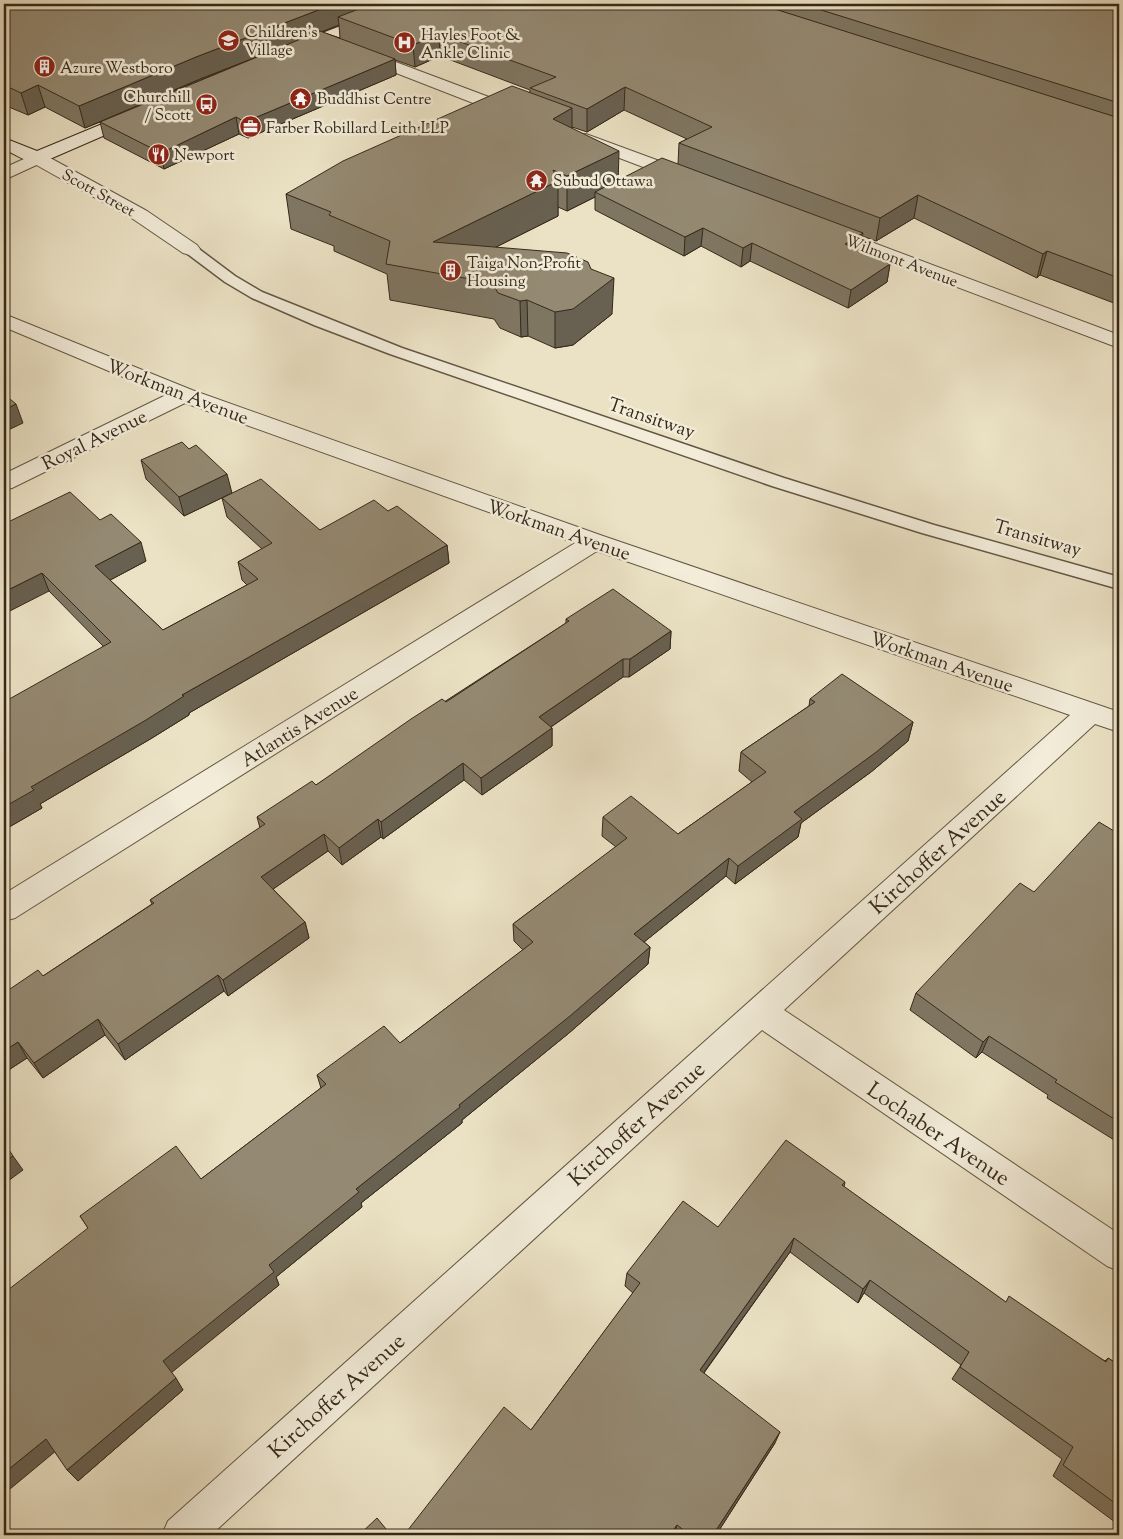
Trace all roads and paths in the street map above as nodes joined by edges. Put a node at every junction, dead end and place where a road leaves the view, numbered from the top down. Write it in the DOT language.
graph roads {
  1 [pos="410,4"];
  2 [pos="320,39"];
  3 [pos="277,56"];
  4 [pos="153,108"];
  5 [pos="527,117"];
  6 [pos="574,135"];
  7 [pos="4,142"];
  8 [pos="37,158"];
  9 [pos="4,175"];
  10 [pos="704,185"];
  11 [pos="807,224"];
  12 [pos="190,249"];
  13 [pos="4,320"];
  14 [pos="1119,342"];
  15 [pos="184,395"];
  16 [pos="4,483"];
  17 [pos="595,542"];
  18 [pos="1119,582"];
  19 [pos="1105,717"];
  20 [pos="4,909"];
  21 [pos="760,1011"];
  22 [pos="1119,1254"];
  23 [pos="182,1535"];
  1 -- 2 [label="street"];
  2 -- 3 [label="street"];
  2 -- 5 [label="street"];
  4 -- 8 [label="street"];
  6 -- 10 [label="street"];
  7 -- 8 [label="street, Scott Street"];
  8 -- 9 [label="street"];
  8 -- 12 [label="street, Scott Street"];
  11 -- 14 [label="street, Wilmont Avenue"];
  12 -- 18 [label="lane, Transitway"];
  13 -- 15 [label="street, Workman Avenue"];
  15 -- 16 [label="street, Royal Avenue"];
  15 -- 17 [label="street, Workman Avenue"];
  17 -- 19 [label="street, Workman Avenue"];
  17 -- 20 [label="street, Atlantis Avenue"];
  19 -- 21 [label="street, Kirchoffer Avenue"];
  21 -- 22 [label="street, Lochaber Avenue"];
  21 -- 23 [label="street, Kirchoffer Avenue"];
}
